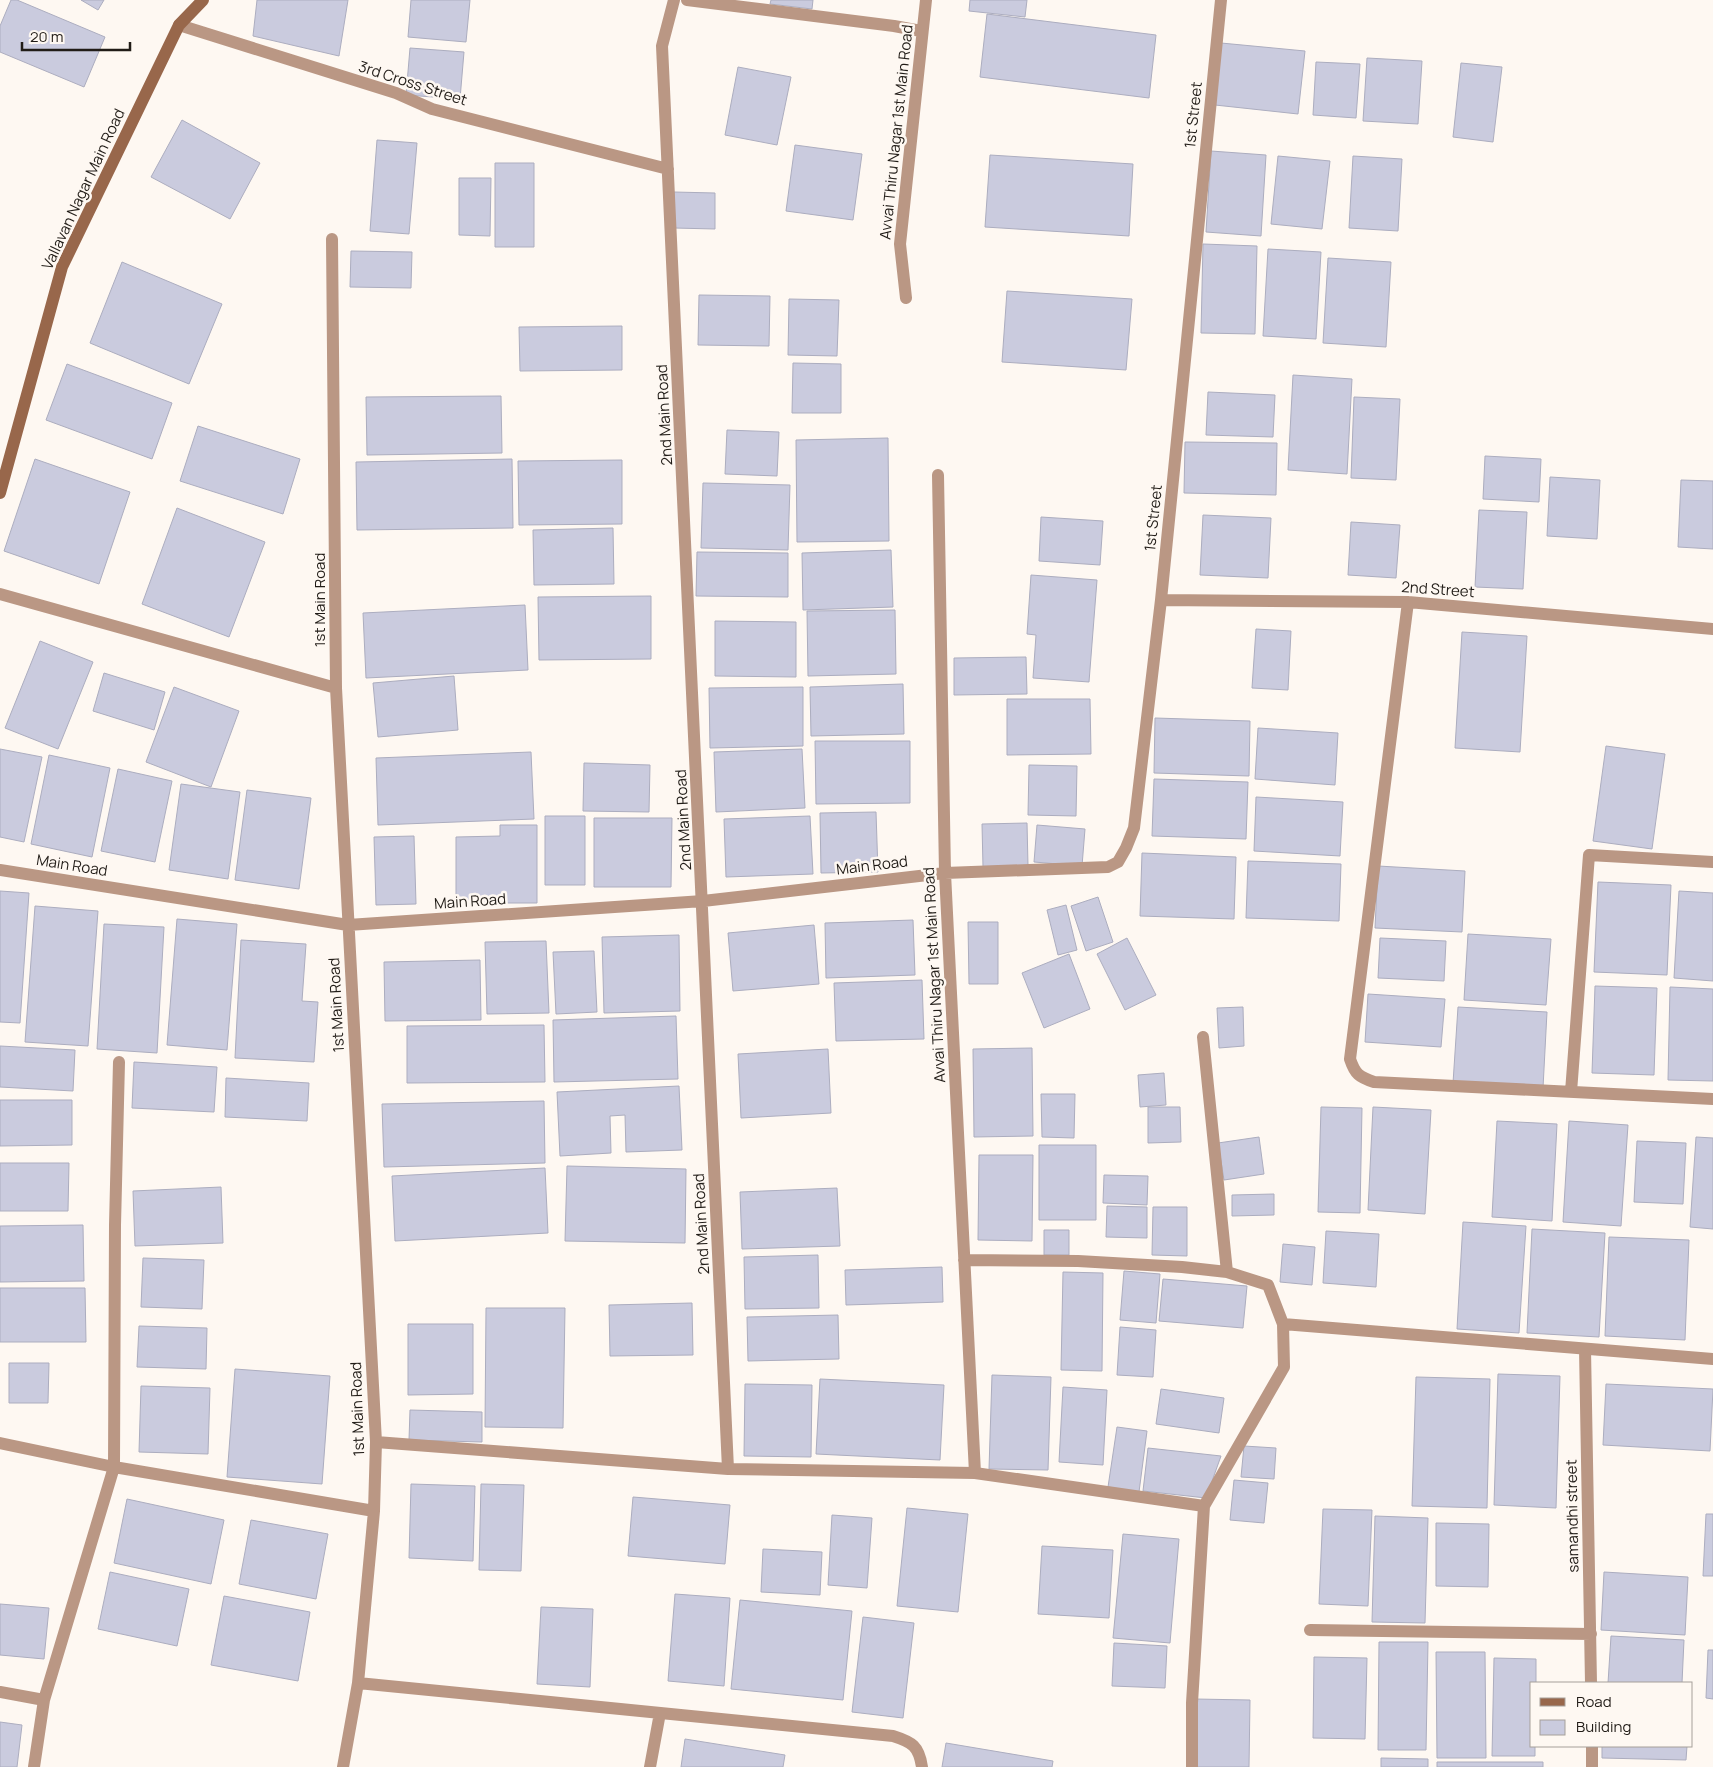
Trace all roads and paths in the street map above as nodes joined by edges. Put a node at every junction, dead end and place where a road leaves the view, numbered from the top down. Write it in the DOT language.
graph roads {
  1 [pos="203,0"];
  2 [pos="674,0"];
  3 [pos="687,0"];
  4 [pos="926,0"];
  5 [pos="1221,0"];
  6 [pos="178,25"];
  7 [pos="921,31"];
  8 [pos="668,169"];
  9 [pos="332,239"];
  10 [pos="906,298"];
  11 [pos="938,475"];
  12 [pos="0,493"];
  13 [pos="0,594"];
  14 [pos="1161,600"];
  15 [pos="1408,602"];
  16 [pos="1713,629"];
  17 [pos="336,688"];
  18 [pos="1713,862"];
  19 [pos="0,870"];
  20 [pos="944,873"];
  21 [pos="703,901"];
  22 [pos="348,925"];
  23 [pos="1203,1037"];
  24 [pos="119,1062"];
  25 [pos="1571,1092"];
  26 [pos="1713,1099"];
  27 [pos="964,1260"];
  28 [pos="1227,1272"];
  29 [pos="1283,1324"];
  30 [pos="1586,1349"];
  31 [pos="1713,1359"];
  32 [pos="376,1442"];
  33 [pos="0,1443"];
  34 [pos="114,1467"];
  35 [pos="728,1469"];
  36 [pos="975,1473"];
  37 [pos="1204,1506"];
  38 [pos="374,1511"];
  39 [pos="1310,1630"];
  40 [pos="1591,1634"];
  41 [pos="1591,1682"];
  42 [pos="358,1683"];
  43 [pos="0,1692"];
  44 [pos="44,1700"];
  45 [pos="660,1713"];
  46 [pos="1592,1747"];
  47 [pos="34,1767"];
  48 [pos="343,1767"];
  49 [pos="650,1767"];
  50 [pos="922,1767"];
  51 [pos="1192,1767"];
  52 [pos="1592,1767"];
  1 -- 6 [label="street, Vallavan Nagar Main Road"];
  2 -- 8 [label="street, 2nd Main Road"];
  3 -- 7 [label="street"];
  4 -- 7 [label="street, Avvai Thiru Nagar 1st Main Road"];
  5 -- 14 [label="street, 1st Street"];
  6 -- 8 [label="street, 3rd Cross Street"];
  6 -- 12 [label="street, Vallavan Nagar Main Road"];
  7 -- 10 [label="street, Avvai Thiru Nagar 1st Main Road"];
  8 -- 21 [label="street, 2nd Main Road"];
  9 -- 17 [label="street, 1st Main Road"];
  11 -- 20 [label="street, Avvai Thiru Nagar 1st Main Road"];
  13 -- 17 [label="street"];
  14 -- 15 [label="street, 2nd Street"];
  14 -- 20 [label="street, 1st Street"];
  15 -- 16 [label="street, 2nd Street"];
  15 -- 25 [label="street"];
  17 -- 22 [label="street, 1st Main Road"];
  18 -- 25 [label="street"];
  19 -- 22 [label="street, Main Road"];
  20 -- 21 [label="street, Main Road"];
  20 -- 27 [label="street, Avvai Thiru Nagar 1st Main Road"];
  21 -- 22 [label="street, Main Road"];
  21 -- 35 [label="street, 2nd Main Road"];
  22 -- 32 [label="street, 1st Main Road"];
  23 -- 28 [label="street"];
  24 -- 34 [label="street"];
  25 -- 26 [label="street"];
  27 -- 28 [label="street"];
  27 -- 36 [label="street, Avvai Thiru Nagar 1st Main Road"];
  28 -- 29 [label="street"];
  29 -- 30 [label="street"];
  29 -- 37 [label="street"];
  30 -- 31 [label="street"];
  30 -- 40 [label="street, samandhi street"];
  32 -- 35 [label="street"];
  32 -- 38 [label="street, 1st Main Road"];
  33 -- 34 [label="street"];
  34 -- 38 [label="street"];
  34 -- 44 [label="street"];
  35 -- 36 [label="street"];
  36 -- 37 [label="street"];
  37 -- 51 [label="street"];
  38 -- 42 [label="street, 1st Main Road"];
  39 -- 40 [label="street"];
  40 -- 41 [label="street, samandhi street"];
  42 -- 45 [label="street"];
  42 -- 48 [label="street, 1st Main Road"];
  43 -- 44 [label="street"];
  44 -- 47 [label="street"];
  45 -- 49 [label="street"];
  45 -- 50 [label="street"];
  46 -- 52 [label="street"];
}
